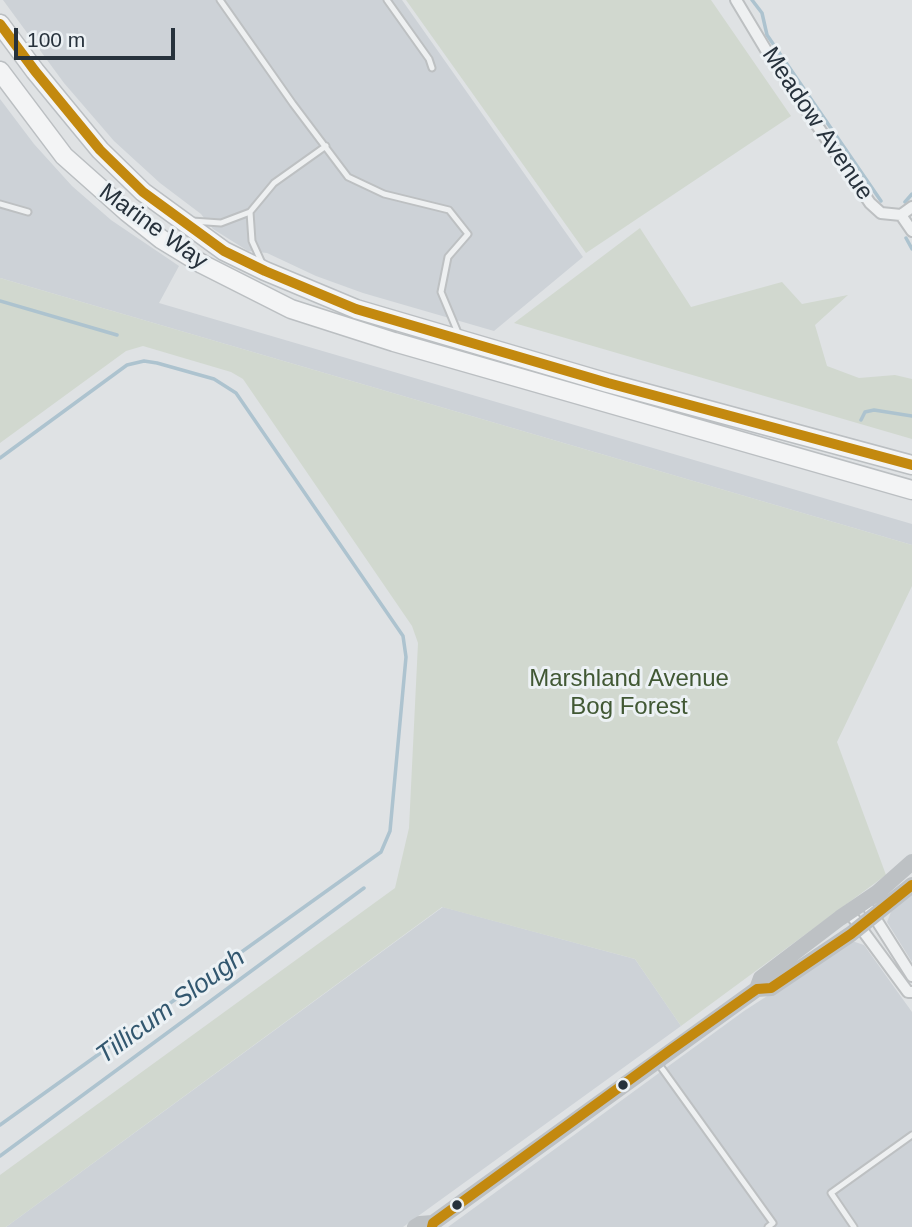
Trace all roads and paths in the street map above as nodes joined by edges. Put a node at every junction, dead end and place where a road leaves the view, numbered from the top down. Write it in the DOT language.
graph roads {
  1 [pos="220,0"];
  2 [pos="387,0"];
  3 [pos="736,0"];
  4 [pos="0,24"];
  5 [pos="432,68"];
  6 [pos="0,71"];
  7 [pos="326,146"];
  8 [pos="0,204"];
  9 [pos="912,207"];
  10 [pos="28,212"];
  11 [pos="250,212"];
  12 [pos="901,215"];
  13 [pos="181,220"];
  14 [pos="912,231"];
  15 [pos="265,271"];
  16 [pos="461,340"];
  17 [pos="912,465"];
  18 [pos="912,490"];
  19 [pos="912,862"];
  20 [pos="912,885"];
  21 [pos="865,901"];
  22 [pos="849,912"];
  23 [pos="875,916"];
  24 [pos="859,928"];
  25 [pos="912,975"];
  26 [pos="757,989"];
  27 [pos="912,992"];
  28 [pos="657,1061"];
  29 [pos="912,1135"];
  30 [pos="433,1225"];
  31 [pos="415,1227"];
  32 [pos="768,1227"];
  33 [pos="854,1227"];
  1 -- 7 [label="lane"];
  2 -- 5 [label="lane"];
  3 -- 12 [label="street, Meadow Avenue"];
  4 -- 13 [label="main road, Marine Way"];
  6 -- 18 [label="main road, Marine Way"];
  7 -- 11 [label="lane"];
  7 -- 16 [label="lane"];
  8 -- 10 [label="lane"];
  9 -- 12 [label="street"];
  11 -- 13 [label="lane"];
  11 -- 15 [label="lane"];
  12 -- 14 [label="street, Meadow Avenue"];
  13 -- 15 [label="main road, Marine Way"];
  15 -- 16 [label="main road, Marine Way"];
  16 -- 17 [label="main road, Marine Way"];
  19 -- 21 [label="street"];
  20 -- 23 [label="street"];
  21 -- 22 [label="street"];
  21 -- 23 [label="street"];
  22 -- 24 [label="street"];
  22 -- 26 [label="street"];
  23 -- 24 [label="street"];
  23 -- 25 [label="street"];
  24 -- 26 [label="street"];
  24 -- 27 [label="street"];
  26 -- 28 [label="street"];
  28 -- 30 [label="street"];
  28 -- 32 [label="lane"];
  29 -- 33 [label="lane"];
  30 -- 31 [label="street"];
}
